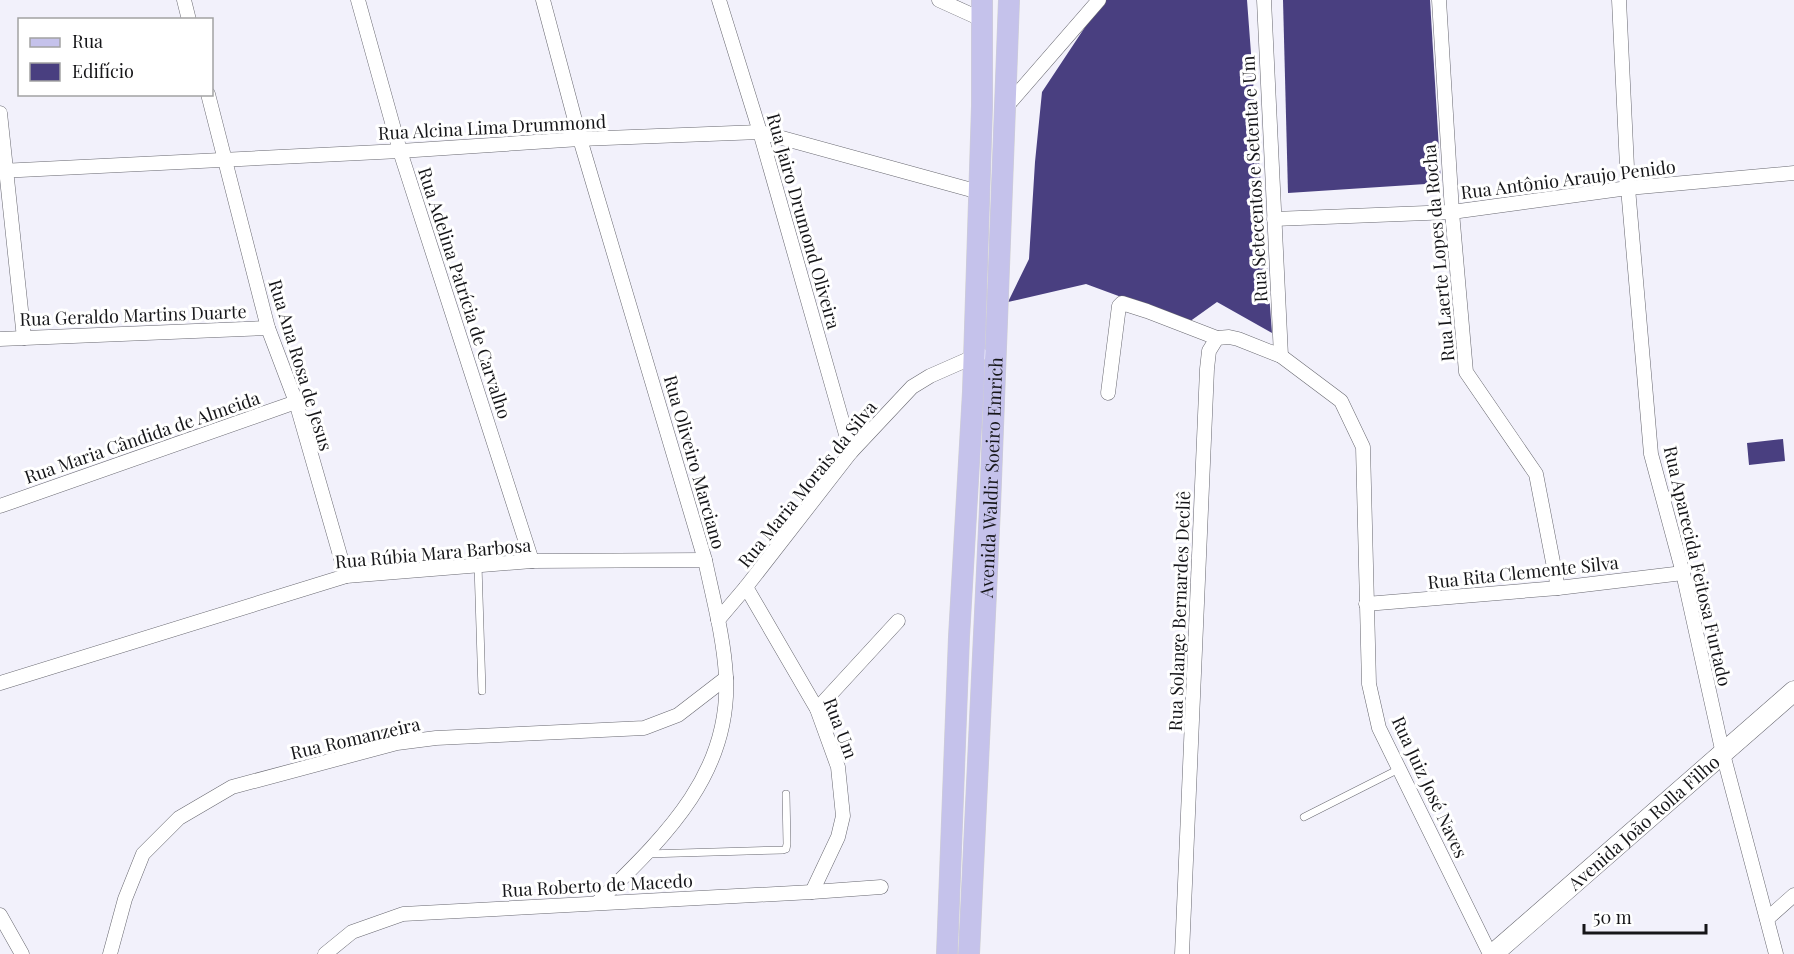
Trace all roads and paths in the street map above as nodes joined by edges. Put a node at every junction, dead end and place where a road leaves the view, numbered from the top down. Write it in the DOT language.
graph roads {
  1 [pos="184,0"];
  2 [pos="358,0"];
  3 [pos="543,0"];
  4 [pos="719,0"];
  5 [pos="939,0"];
  6 [pos="1009,0"];
  7 [pos="1099,0"];
  8 [pos="1264,0"];
  9 [pos="1439,0"];
  10 [pos="1619,0"];
  11 [pos="982,9"];
  12 [pos="188,18"];
  13 [pos="209,96"];
  14 [pos="1006,107"];
  15 [pos="0,113"];
  16 [pos="760,132"];
  17 [pos="580,139"];
  18 [pos="400,151"];
  19 [pos="226,160"];
  20 [pos="3,171"];
  21 [pos="1794,173"];
  22 [pos="1628,188"];
  23 [pos="979,192"];
  24 [pos="1452,212"];
  25 [pos="1274,219"];
  26 [pos="268,328"];
  27 [pos="24,338"];
  28 [pos="0,339"];
  29 [pos="1217,339"];
  30 [pos="994,347"];
  31 [pos="1281,356"];
  32 [pos="974,357"];
  33 [pos="1108,393"];
  34 [pos="296,402"];
  35 [pos="851,452"];
  36 [pos="0,506"];
  37 [pos="705,560"];
  38 [pos="532,561"];
  39 [pos="478,566"];
  40 [pos="1683,573"];
  41 [pos="346,576"];
  42 [pos="746,587"];
  43 [pos="1558,588"];
  44 [pos="1366,604"];
  45 [pos="718,620"];
  46 [pos="898,621"];
  47 [pos="726,678"];
  48 [pos="0,683"];
  49 [pos="482,691"];
  50 [pos="1794,691"];
  51 [pos="817,709"];
  52 [pos="1724,754"];
  53 [pos="1399,769"];
  54 [pos="786,794"];
  55 [pos="1304,817"];
  56 [pos="647,854"];
  57 [pos="882,887"];
  58 [pos="812,892"];
  59 [pos="1794,895"];
  60 [pos="597,903"];
  61 [pos="0,915"];
  62 [pos="1767,919"];
  63 [pos="21,954"];
  64 [pos="110,954"];
  65 [pos="325,954"];
  66 [pos="947,954"];
  67 [pos="969,954"];
  68 [pos="1182,954"];
  69 [pos="1492,954"];
  70 [pos="1776,954"];
  1 -- 12 [label="street"];
  2 -- 18 [label="street, Rua Adelina Patrícia de Carvalho"];
  3 -- 17 [label="street, Rua Oliveiro Marciano"];
  4 -- 16 [label="street, Rua Jairo Drumond Oliveira"];
  5 -- 11 [label="street"];
  6 -- 14 [label="main road, Avenida Waldir Soeiro Emrich"];
  7 -- 14 [label="street"];
  8 -- 25 [label="street, Rua Setecentos e Setenta e Um"];
  9 -- 24 [label="street, Rua Laerte Lopes da Rocha"];
  10 -- 22 [label="street, Rua Aparecida Feitosa Furtado"];
  11 -- 23 [label="main road, Avenida Waldir Soeiro Emrich"];
  13 -- 19 [label="street, Rua Ana Rosa de Jesus"];
  14 -- 30 [label="main road, Avenida Waldir Soeiro Emrich"];
  15 -- 20 [label="street"];
  16 -- 17 [label="street, Rua Alcina Lima Drummond"];
  16 -- 23 [label="street, Rua Alcina Lima Drummond"];
  16 -- 35 [label="street, Rua Jairo Drumond Oliveira"];
  17 -- 18 [label="street, Rua Alcina Lima Drummond"];
  17 -- 37 [label="street, Rua Oliveiro Marciano"];
  18 -- 19 [label="street, Rua Alcina Lima Drummond"];
  18 -- 38 [label="street, Rua Adelina Patrícia de Carvalho"];
  19 -- 20 [label="street, Rua Alcina Lima Drummond"];
  19 -- 26 [label="street, Rua Ana Rosa de Jesus"];
  20 -- 27 [label="street"];
  21 -- 22 [label="street, Rua Antônio Araujo Penido"];
  22 -- 24 [label="street, Rua Antônio Araujo Penido"];
  22 -- 40 [label="street, Rua Aparecida Feitosa Furtado"];
  23 -- 32 [label="main road, Avenida Waldir Soeiro Emrich"];
  24 -- 25 [label="street, Rua Antônio Araujo Penido"];
  24 -- 43 [label="street, Rua Laerte Lopes da Rocha"];
  25 -- 31 [label="street, Rua Setecentos e Setenta e Um"];
  26 -- 27 [label="street, Rua Geraldo Martins Duarte"];
  26 -- 34 [label="street, Rua Ana Rosa de Jesus"];
  27 -- 28 [label="street, Rua Geraldo Martins Duarte"];
  29 -- 31 [label="street"];
  29 -- 33 [label="street"];
  29 -- 68 [label="street, Rua Solange Bernardes Decliê"];
  30 -- 32 [label="street, Rua Maria Morais da Silva"];
  30 -- 67 [label="main road, Avenida Waldir Soeiro Emrich"];
  31 -- 44 [label="street, Rua Juiz José Naves"];
  32 -- 35 [label="street, Rua Maria Morais da Silva"];
  32 -- 66 [label="main road, Avenida Waldir Soeiro Emrich"];
  34 -- 36 [label="street, Rua Maria Cândida de Almeida"];
  34 -- 41 [label="street, Rua Ana Rosa de Jesus"];
  35 -- 42 [label="street, Rua Maria Morais da Silva"];
  37 -- 38 [label="street, Rua Rúbia Mara Barbosa"];
  37 -- 45 [label="street, Rua Oliveiro Marciano"];
  38 -- 39 [label="street, Rua Rúbia Mara Barbosa"];
  39 -- 41 [label="street, Rua Rúbia Mara Barbosa"];
  39 -- 49 [label="lane"];
  40 -- 43 [label="street, Rua Rita Clemente Silva"];
  40 -- 52 [label="street, Rua Aparecida Feitosa Furtado"];
  41 -- 48 [label="street, Rua Rúbia Mara Barbosa"];
  42 -- 45 [label="street, Rua Maria Morais da Silva"];
  42 -- 51 [label="street, Rua Um"];
  43 -- 44 [label="street, Rua Rita Clemente Silva"];
  44 -- 53 [label="street, Rua Juiz José Naves"];
  45 -- 47 [label="street, Rua Oliveiro Marciano"];
  46 -- 51 [label="street"];
  47 -- 56 [label="street, Rua Oliveiro Marciano"];
  47 -- 64 [label="street, Rua Romanzeira"];
  50 -- 52 [label="street, Avenida João Rolla Filho"];
  51 -- 58 [label="street, Rua Um"];
  52 -- 62 [label="street, Rua Aparecida Feitosa Furtado"];
  52 -- 69 [label="street, Avenida João Rolla Filho"];
  53 -- 55 [label="lane"];
  53 -- 69 [label="street, Rua Juiz José Naves"];
  54 -- 56 [label="lane"];
  56 -- 60 [label="street, Rua Oliveiro Marciano"];
  57 -- 58 [label="street, Rua Roberto de Macedo"];
  58 -- 60 [label="street, Rua Roberto de Macedo"];
  59 -- 62 [label="street"];
  60 -- 65 [label="street, Rua Roberto de Macedo"];
  61 -- 63 [label="street"];
  62 -- 70 [label="street, Rua Aparecida Feitosa Furtado"];
}
